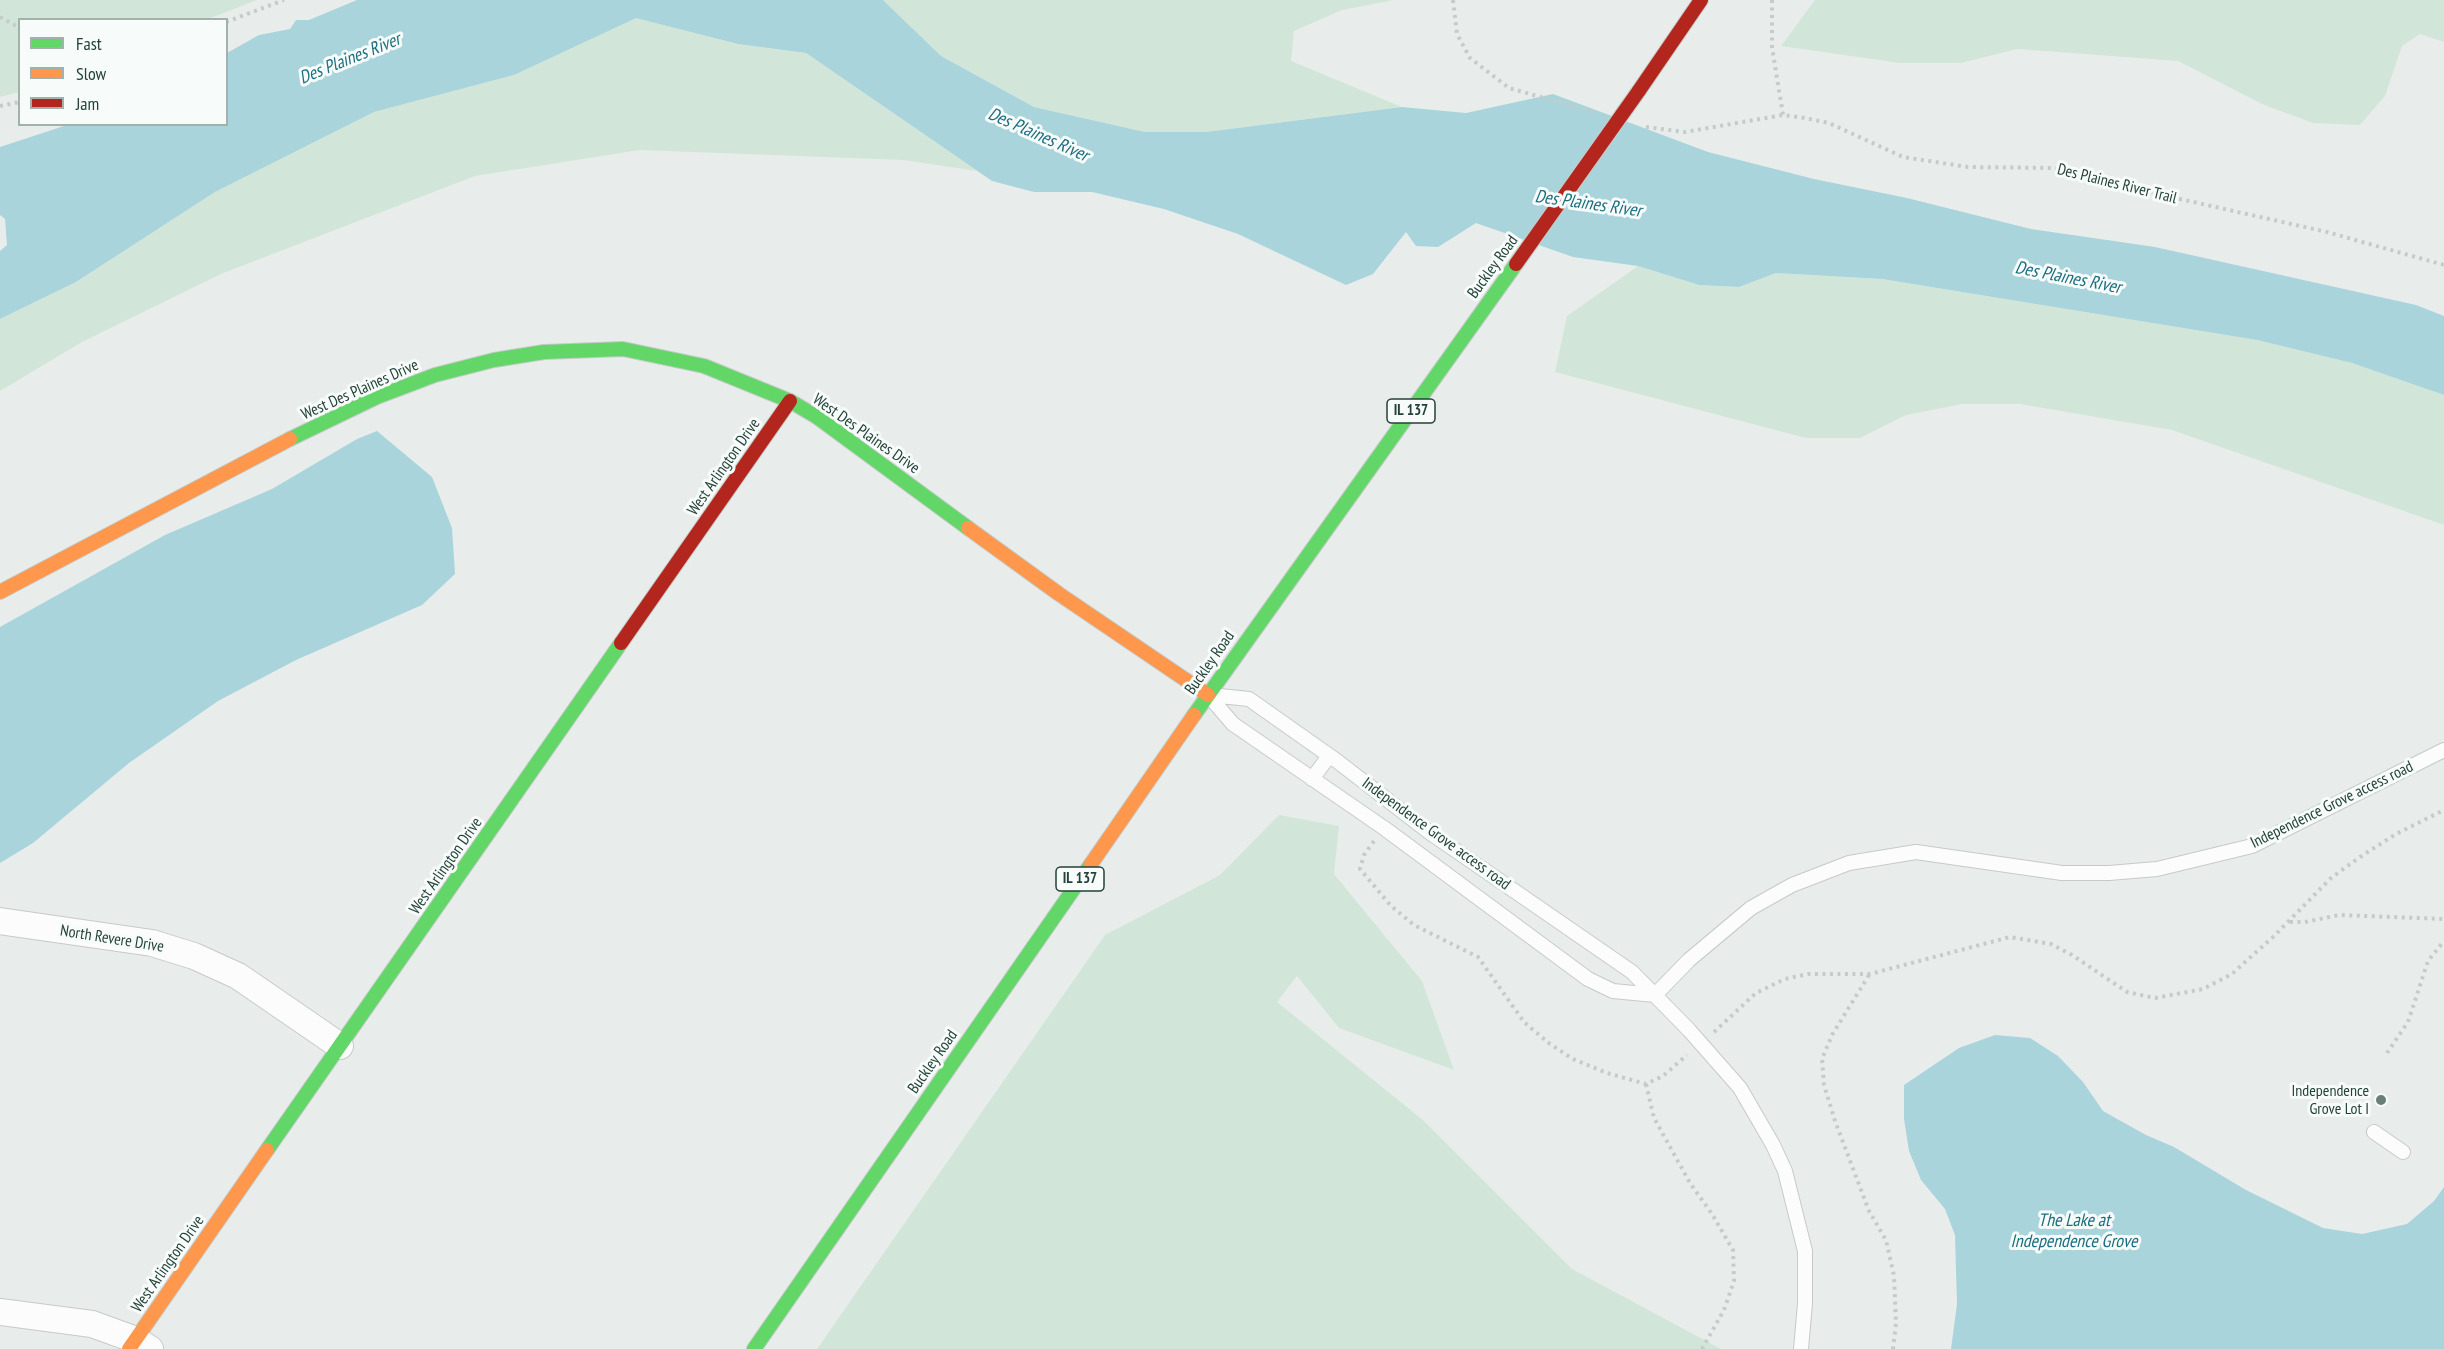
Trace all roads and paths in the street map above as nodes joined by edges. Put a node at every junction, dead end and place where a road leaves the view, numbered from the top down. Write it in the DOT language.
graph roads {
  1 [pos="284,0"];
  2 [pos="1453,0"];
  3 [pos="1701,0"];
  4 [pos="1772,0"];
  5 [pos="0,17"];
  6 [pos="228,21"];
  7 [pos="18,27"];
  8 [pos="1533,96"];
  9 [pos="18,102"];
  10 [pos="0,106"];
  11 [pos="1783,115"];
  12 [pos="1685,132"];
  13 [pos="2444,265"];
  14 [pos="789,401"];
  15 [pos="0,592"];
  16 [pos="1208,695"];
  17 [pos="2444,750"];
  18 [pos="1329,756"];
  19 [pos="1312,779"];
  20 [pos="2444,810"];
  21 [pos="1384,828"];
  22 [pos="2444,919"];
  23 [pos="0,921"];
  24 [pos="2289,922"];
  25 [pos="2444,940"];
  26 [pos="1870,974"];
  27 [pos="1655,995"];
  28 [pos="1701,1043"];
  29 [pos="340,1046"];
  30 [pos="2387,1053"];
  31 [pos="1646,1084"];
  32 [pos="2374,1132"];
  33 [pos="2403,1152"];
  34 [pos="0,1312"];
  35 [pos="138,1346"];
  36 [pos="754,1349"];
  37 [pos="1702,1349"];
  38 [pos="1802,1349"];
  39 [pos="1893,1349"];
  1 -- 6 [label="path"];
  2 -- 8 [label="path"];
  3 -- 16 [label="street, Buckley Road / IL 137, bridge"];
  4 -- 11 [label="path"];
  5 -- 7 [label="path"];
  9 -- 10 [label="path"];
  11 -- 12 [label="path, Des Plaines River Trail"];
  11 -- 13 [label="path, Des Plaines River Trail"];
  14 -- 15 [label="street, West Des Plaines Drive"];
  14 -- 16 [label="street, West Des Plaines Drive"];
  14 -- 29 [label="street, West Arlington Drive"];
  16 -- 18 [label="lane, Independence Grove access road"];
  16 -- 19 [label="lane, Independence Grove access road"];
  16 -- 36 [label="street, Buckley Road / IL 137"];
  17 -- 27 [label="lane, Independence Grove access road"];
  18 -- 19 [label="lane"];
  18 -- 27 [label="lane, Independence Grove access road"];
  19 -- 21 [label="lane, Independence Grove access road"];
  20 -- 24 [label="path"];
  21 -- 27 [label="lane, Independence Grove access road"];
  21 -- 31 [label="path"];
  22 -- 24 [label="path"];
  23 -- 29 [label="street, North Revere Drive"];
  24 -- 26 [label="path"];
  25 -- 30 [label="path"];
  26 -- 28 [label="path"];
  26 -- 39 [label="path"];
  27 -- 28 [label="lane, Independence Grove access road"];
  28 -- 31 [label="path"];
  28 -- 38 [label="lane, Independence Grove access road"];
  29 -- 35 [label="street, West Arlington Drive"];
  31 -- 37 [label="path"];
  32 -- 33 [label="lane"];
  34 -- 35 [label="street"];
}
